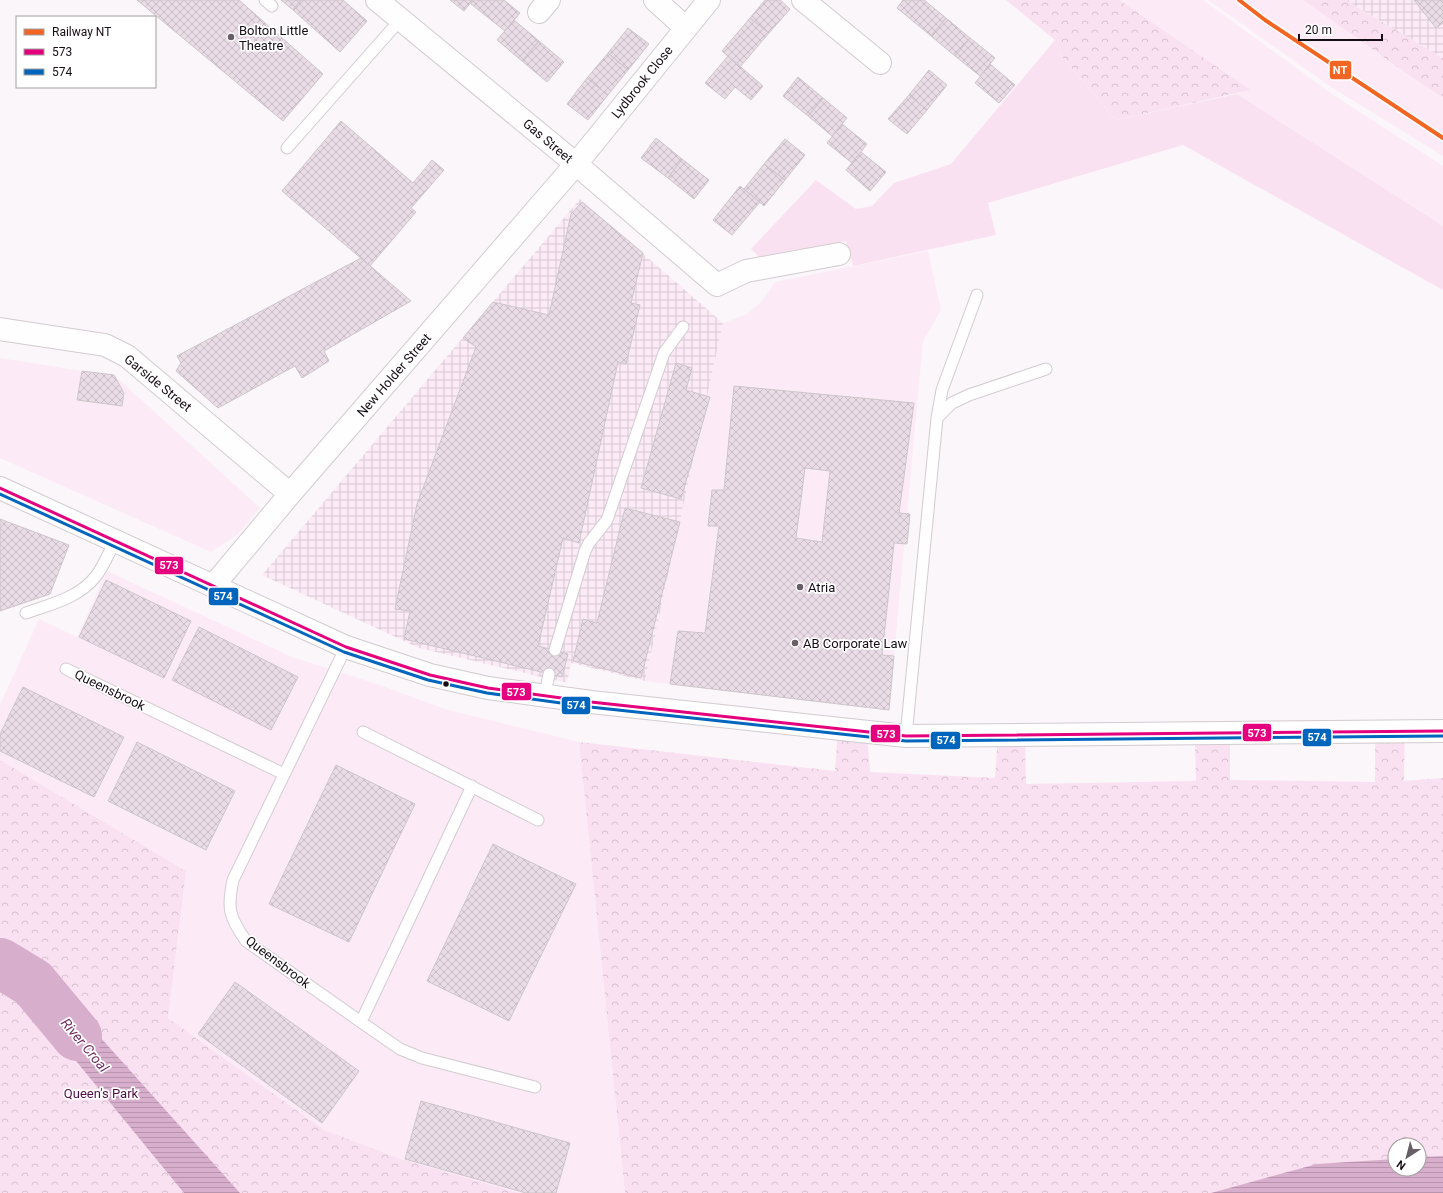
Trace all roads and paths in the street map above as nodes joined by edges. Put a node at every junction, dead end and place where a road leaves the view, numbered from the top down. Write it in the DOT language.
graph roads {
  1 [pos="377,0"];
  2 [pos="655,0"];
  3 [pos="709,0"];
  4 [pos="803,0"];
  5 [pos="400,20"];
  6 [pos="686,28"];
  7 [pos="880,63"];
  8 [pos="287,148"];
  9 [pos="576,164"];
  10 [pos="839,254"];
  11 [pos="977,295"];
  12 [pos="683,327"];
  13 [pos="0,329"];
  14 [pos="1046,369"];
  15 [pos="937,418"];
  16 [pos="0,488"];
  17 [pos="290,494"];
  18 [pos="115,541"];
  19 [pos="213,586"];
  20 [pos="26,613"];
  21 [pos="346,647"];
  22 [pos="555,650"];
  23 [pos="66,669"];
  24 [pos="549,674"];
  25 [pos="545,695"];
  26 [pos="1443,731"];
  27 [pos="362,732"];
  28 [pos="906,736"];
  29 [pos="284,774"];
  30 [pos="472,786"];
  31 [pos="538,820"];
  32 [pos="361,1022"];
  33 [pos="535,1087"];
  1 -- 5 [label="street, Gas Street"];
  2 -- 6 [label="street"];
  3 -- 6 [label="street, Lydbrook Close"];
  4 -- 7 [label="street"];
  5 -- 8 [label="lane"];
  5 -- 9 [label="street, Gas Street"];
  6 -- 9 [label="street, Lydbrook Close"];
  9 -- 10 [label="street, Gas Street"];
  9 -- 17 [label="street, New Holder Street"];
  11 -- 15 [label="lane"];
  12 -- 22 [label="lane"];
  13 -- 17 [label="street, Garside Street"];
  14 -- 15 [label="lane"];
  15 -- 28 [label="lane"];
  16 -- 18 [label="street"];
  17 -- 19 [label="street, New Holder Street"];
  18 -- 19 [label="street"];
  18 -- 20 [label="lane"];
  19 -- 21 [label="street"];
  21 -- 25 [label="street"];
  21 -- 29 [label="lane, Queensbrook"];
  23 -- 29 [label="lane, Queensbrook"];
  24 -- 25 [label="lane"];
  25 -- 28 [label="street"];
  26 -- 28 [label="street"];
  27 -- 30 [label="lane"];
  29 -- 32 [label="lane, Queensbrook"];
  30 -- 31 [label="lane"];
  30 -- 32 [label="lane"];
  32 -- 33 [label="lane, Queensbrook"];
}
